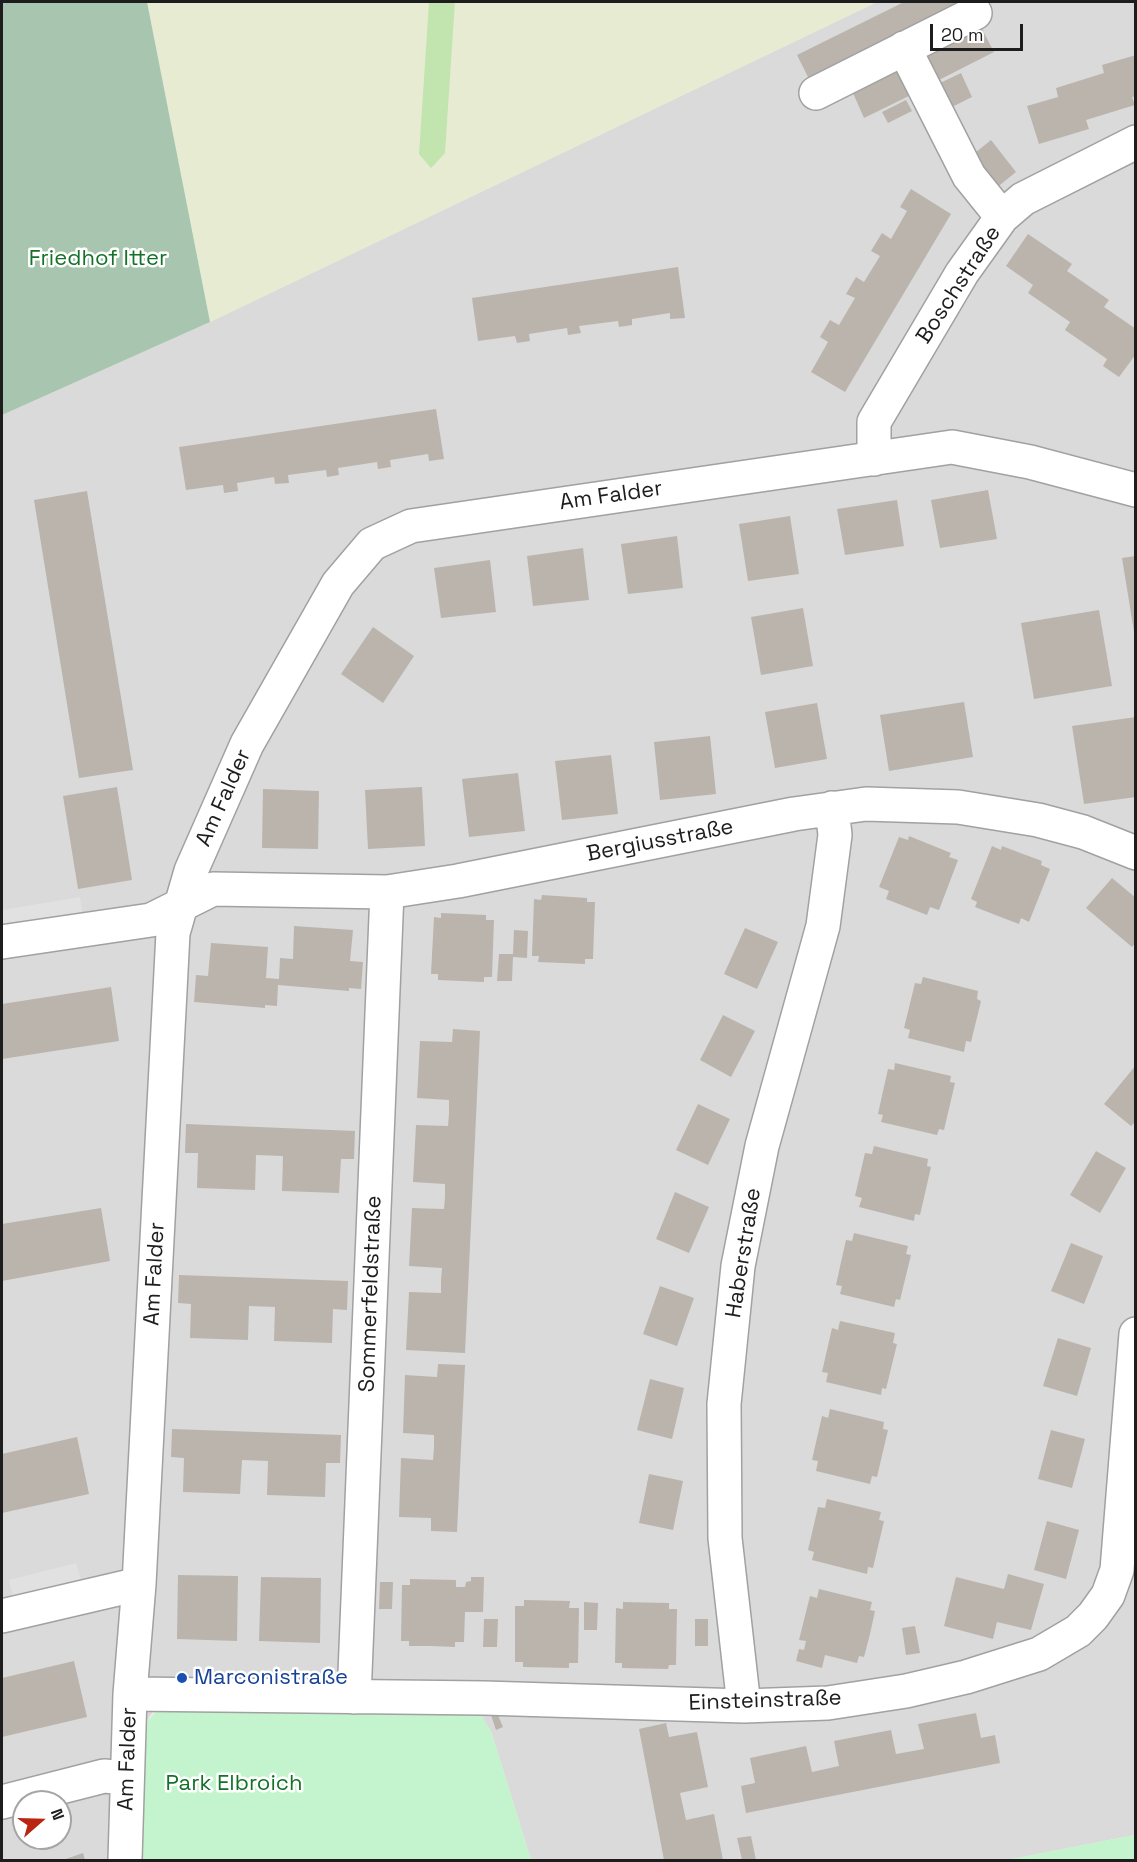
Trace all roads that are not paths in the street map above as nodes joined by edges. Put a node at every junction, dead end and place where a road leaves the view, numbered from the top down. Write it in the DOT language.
graph roads {
  1 [pos="975,13"];
  2 [pos="904,48"];
  3 [pos="816,93"];
  4 [pos="1136,141"];
  5 [pos="1002,217"];
  6 [pos="874,459"];
  7 [pos="1136,490"];
  8 [pos="832,808"];
  9 [pos="1136,853"];
  10 [pos="387,892"];
  11 [pos="182,902"];
  12 [pos="2,942"];
  13 [pos="1136,1334"];
  14 [pos="139,1584"];
  15 [pos="2,1616"];
  16 [pos="130,1694"];
  17 [pos="354,1697"];
  18 [pos="744,1706"];
  19 [pos="127,1778"];
  20 [pos="2,1802"];
  21 [pos="125,1860"];
  1 -- 2 [label="street"];
  2 -- 3 [label="street"];
  2 -- 5 [label="street"];
  4 -- 5 [label="street, Boschstraße"];
  5 -- 6 [label="street, Boschstraße"];
  6 -- 7 [label="street, Am Falder"];
  6 -- 11 [label="street, Am Falder"];
  8 -- 9 [label="street, Bergiusstraße"];
  8 -- 10 [label="street, Bergiusstraße"];
  8 -- 18 [label="street, Haberstraße"];
  10 -- 11 [label="street, Bergiusstraße"];
  10 -- 17 [label="street, Sommerfeldstraße"];
  11 -- 12 [label="street"];
  11 -- 14 [label="street, Am Falder"];
  13 -- 18 [label="street, Einsteinstraße"];
  14 -- 15 [label="street"];
  14 -- 16 [label="street, Am Falder"];
  16 -- 17 [label="street, Einsteinstraße"];
  16 -- 19 [label="street, Am Falder"];
  17 -- 18 [label="street, Einsteinstraße"];
  19 -- 20 [label="street"];
  19 -- 21 [label="street, Am Falder"];
}
